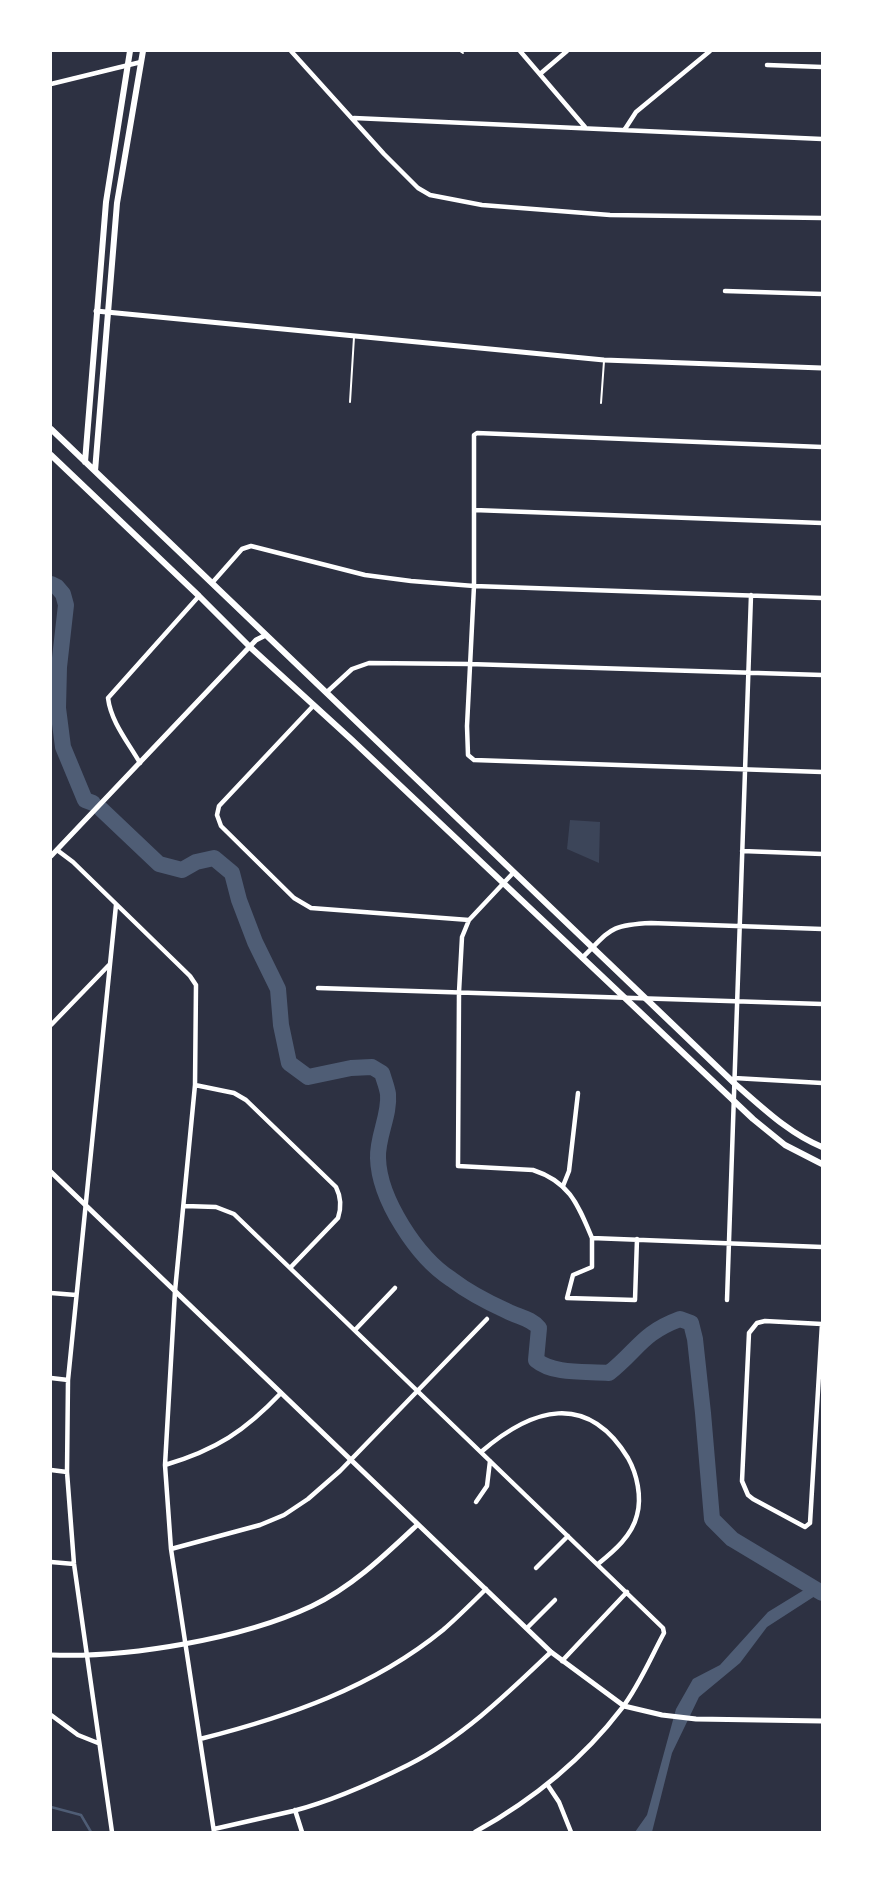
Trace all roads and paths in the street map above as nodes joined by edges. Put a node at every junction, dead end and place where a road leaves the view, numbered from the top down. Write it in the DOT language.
graph roads {
  1 [pos="130,51"];
  2 [pos="143,51"];
  3 [pos="291,51"];
  4 [pos="460,51"];
  5 [pos="520,51"];
  6 [pos="567,51"];
  7 [pos="710,51"];
  8 [pos="463,53"];
  9 [pos="141,62"];
  10 [pos="127,65"];
  11 [pos="767,65"];
  12 [pos="822,67"];
  13 [pos="540,74"];
  14 [pos="51,84"];
  15 [pos="353,118"];
  16 [pos="586,128"];
  17 [pos="624,130"];
  18 [pos="822,139"];
  19 [pos="822,218"];
  20 [pos="725,290"];
  21 [pos="822,294"];
  22 [pos="96,311"];
  23 [pos="107,312"];
  24 [pos="354,336"];
  25 [pos="604,360"];
  26 [pos="822,368"];
  27 [pos="350,402"];
  28 [pos="601,403"];
  29 [pos="51,429"];
  30 [pos="822,447"];
  31 [pos="51,455"];
  32 [pos="85,462"];
  33 [pos="95,471"];
  34 [pos="474,510"];
  35 [pos="822,523"];
  36 [pos="212,583"];
  37 [pos="474,586"];
  38 [pos="751,595"];
  39 [pos="200,596"];
  40 [pos="822,598"];
  41 [pos="266,635"];
  42 [pos="250,647"];
  43 [pos="469,664"];
  44 [pos="748,672"];
  45 [pos="822,675"];
  46 [pos="327,692"];
  47 [pos="314,705"];
  48 [pos="364,728"];
  49 [pos="352,740"];
  50 [pos="140,762"];
  51 [pos="745,769"];
  52 [pos="822,772"];
  53 [pos="453,814"];
  54 [pos="442,826"];
  55 [pos="57,850"];
  56 [pos="742,851"];
  57 [pos="822,854"];
  58 [pos="51,856"];
  59 [pos="514,872"];
  60 [pos="503,884"];
  61 [pos="116,904"];
  62 [pos="469,920"];
  63 [pos="739,926"];
  64 [pos="822,929"];
  65 [pos="593,947"];
  66 [pos="582,958"];
  67 [pos="110,964"];
  68 [pos="318,988"];
  69 [pos="459,992"];
  70 [pos="626,999"];
  71 [pos="648,1000"];
  72 [pos="737,1001"];
  73 [pos="822,1004"];
  74 [pos="51,1025"];
  75 [pos="734,1080"];
  76 [pos="822,1083"];
  77 [pos="195,1085"];
  78 [pos="578,1093"];
  79 [pos="733,1101"];
  80 [pos="822,1147"];
  81 [pos="822,1164"];
  82 [pos="51,1172"];
  83 [pos="563,1186"];
  84 [pos="87,1206"];
  85 [pos="185,1206"];
  86 [pos="592,1238"];
  87 [pos="637,1239"];
  88 [pos="729,1242"];
  89 [pos="822,1247"];
  90 [pos="290,1268"];
  91 [pos="395,1288"];
  92 [pos="175,1291"];
  93 [pos="51,1293"];
  94 [pos="76,1295"];
  95 [pos="727,1300"];
  96 [pos="487,1319"];
  97 [pos="822,1324"];
  98 [pos="355,1330"];
  99 [pos="51,1378"];
  100 [pos="68,1380"];
  101 [pos="418,1391"];
  102 [pos="281,1393"];
  103 [pos="481,1452"];
  104 [pos="351,1459"];
  105 [pos="490,1461"];
  106 [pos="165,1465"];
  107 [pos="51,1471"];
  108 [pos="67,1472"];
  109 [pos="476,1502"];
  110 [pos="417,1525"];
  111 [pos="568,1536"];
  112 [pos="171,1549"];
  113 [pos="51,1562"];
  114 [pos="74,1564"];
  115 [pos="598,1564"];
  116 [pos="536,1568"];
  117 [pos="487,1589"];
  118 [pos="627,1592"];
  119 [pos="555,1600"];
  120 [pos="527,1628"];
  121 [pos="184,1643"];
  122 [pos="551,1652"];
  123 [pos="51,1655"];
  124 [pos="86,1656"];
  125 [pos="562,1661"];
  126 [pos="624,1706"];
  127 [pos="51,1715"];
  128 [pos="822,1721"];
  129 [pos="200,1739"];
  130 [pos="98,1743"];
  131 [pos="547,1784"];
  132 [pos="295,1810"];
  133 [pos="214,1830"];
  134 [pos="112,1832"];
  135 [pos="302,1832"];
  136 [pos="475,1832"];
  137 [pos="571,1832"];
  1 -- 10 [label="main road"];
  2 -- 9 [label="main road"];
  3 -- 15 [label="street"];
  4 -- 8 [label="lane"];
  5 -- 13 [label="street"];
  6 -- 13 [label="street"];
  7 -- 17 [label="street"];
  9 -- 10 [label="street"];
  9 -- 23 [label="main road"];
  10 -- 14 [label="street"];
  10 -- 22 [label="main road"];
  11 -- 12 [label="street"];
  13 -- 16 [label="street"];
  15 -- 16 [label="street"];
  15 -- 19 [label="street"];
  16 -- 17 [label="street"];
  17 -- 18 [label="street"];
  20 -- 21 [label="street"];
  22 -- 23 [label="street"];
  22 -- 32 [label="main road"];
  23 -- 24 [label="street"];
  23 -- 33 [label="main road"];
  24 -- 25 [label="street"];
  24 -- 27 [label="lane"];
  25 -- 26 [label="street"];
  25 -- 28 [label="lane"];
  29 -- 32 [label="main road"];
  30 -- 34 [label="street"];
  31 -- 39 [label="main road"];
  32 -- 33 [label="main road"];
  33 -- 36 [label="main road"];
  34 -- 35 [label="street"];
  34 -- 37 [label="street"];
  36 -- 37 [label="street"];
  36 -- 41 [label="main road"];
  37 -- 38 [label="street"];
  37 -- 43 [label="street"];
  38 -- 40 [label="street"];
  38 -- 44 [label="street"];
  39 -- 42 [label="main road"];
  39 -- 50 [label="street"];
  41 -- 42 [label="street"];
  41 -- 46 [label="main road"];
  42 -- 47 [label="main road"];
  42 -- 50 [label="street"];
  43 -- 44 [label="street"];
  43 -- 46 [label="street"];
  43 -- 51 [label="street"];
  44 -- 45 [label="street"];
  44 -- 51 [label="street"];
  46 -- 48 [label="main road"];
  47 -- 49 [label="main road"];
  47 -- 62 [label="street"];
  48 -- 49 [label="main road"];
  48 -- 53 [label="main road"];
  49 -- 54 [label="main road"];
  50 -- 55 [label="street"];
  51 -- 52 [label="street"];
  51 -- 56 [label="street"];
  53 -- 54 [label="main road"];
  53 -- 59 [label="main road"];
  54 -- 60 [label="main road"];
  55 -- 58 [label="street"];
  55 -- 61 [label="street"];
  56 -- 57 [label="street"];
  56 -- 63 [label="street"];
  59 -- 60 [label="street"];
  59 -- 65 [label="main road"];
  60 -- 62 [label="street"];
  60 -- 66 [label="main road"];
  61 -- 67 [label="street"];
  61 -- 77 [label="street"];
  62 -- 69 [label="street"];
  63 -- 64 [label="street"];
  63 -- 65 [label="street"];
  63 -- 72 [label="street"];
  65 -- 66 [label="street"];
  65 -- 71 [label="main road"];
  66 -- 70 [label="main road"];
  67 -- 74 [label="street"];
  67 -- 84 [label="street"];
  68 -- 69 [label="street"];
  69 -- 70 [label="street"];
  69 -- 83 [label="street"];
  70 -- 71 [label="street"];
  70 -- 79 [label="main road"];
  71 -- 72 [label="street"];
  71 -- 75 [label="main road"];
  72 -- 73 [label="street"];
  72 -- 75 [label="street"];
  75 -- 76 [label="street"];
  75 -- 79 [label="street"];
  75 -- 80 [label="main road"];
  77 -- 85 [label="street"];
  77 -- 90 [label="street"];
  78 -- 83 [label="street"];
  79 -- 81 [label="main road"];
  79 -- 88 [label="street"];
  82 -- 84 [label="street"];
  83 -- 86 [label="street"];
  84 -- 92 [label="street"];
  84 -- 94 [label="street"];
  85 -- 90 [label="street"];
  85 -- 92 [label="street"];
  86 -- 87 [label="street"];
  86 -- 87 [label="street"];
  87 -- 88 [label="street"];
  88 -- 89 [label="street"];
  88 -- 95 [label="street"];
  90 -- 98 [label="street"];
  91 -- 98 [label="street"];
  92 -- 102 [label="street"];
  92 -- 106 [label="street"];
  93 -- 94 [label="street"];
  94 -- 100 [label="street"];
  96 -- 101 [label="street"];
  97 -- 97 [label="street"];
  98 -- 101 [label="street"];
  99 -- 100 [label="street"];
  100 -- 108 [label="street"];
  101 -- 103 [label="street"];
  101 -- 104 [label="street"];
  102 -- 104 [label="street"];
  102 -- 106 [label="street"];
  103 -- 105 [label="street"];
  103 -- 115 [label="street"];
  104 -- 110 [label="street"];
  104 -- 112 [label="street"];
  105 -- 109 [label="street"];
  105 -- 111 [label="street"];
  106 -- 112 [label="street"];
  107 -- 108 [label="street"];
  108 -- 114 [label="street"];
  110 -- 117 [label="street"];
  110 -- 121 [label="street"];
  111 -- 115 [label="street"];
  111 -- 116 [label="street"];
  112 -- 121 [label="street"];
  113 -- 114 [label="street"];
  114 -- 124 [label="street"];
  115 -- 118 [label="street"];
  117 -- 120 [label="street"];
  117 -- 129 [label="street"];
  118 -- 125 [label="street"];
  118 -- 126 [label="street"];
  119 -- 120 [label="street"];
  120 -- 122 [label="street"];
  121 -- 124 [label="street"];
  121 -- 129 [label="street"];
  122 -- 125 [label="street"];
  122 -- 132 [label="street"];
  123 -- 124 [label="street"];
  124 -- 130 [label="street"];
  125 -- 126 [label="street"];
  126 -- 128 [label="street"];
  126 -- 131 [label="street"];
  127 -- 130 [label="street"];
  129 -- 133 [label="street"];
  130 -- 134 [label="street"];
  131 -- 136 [label="street"];
  131 -- 137 [label="street"];
  132 -- 133 [label="street"];
  132 -- 135 [label="street"];
}
